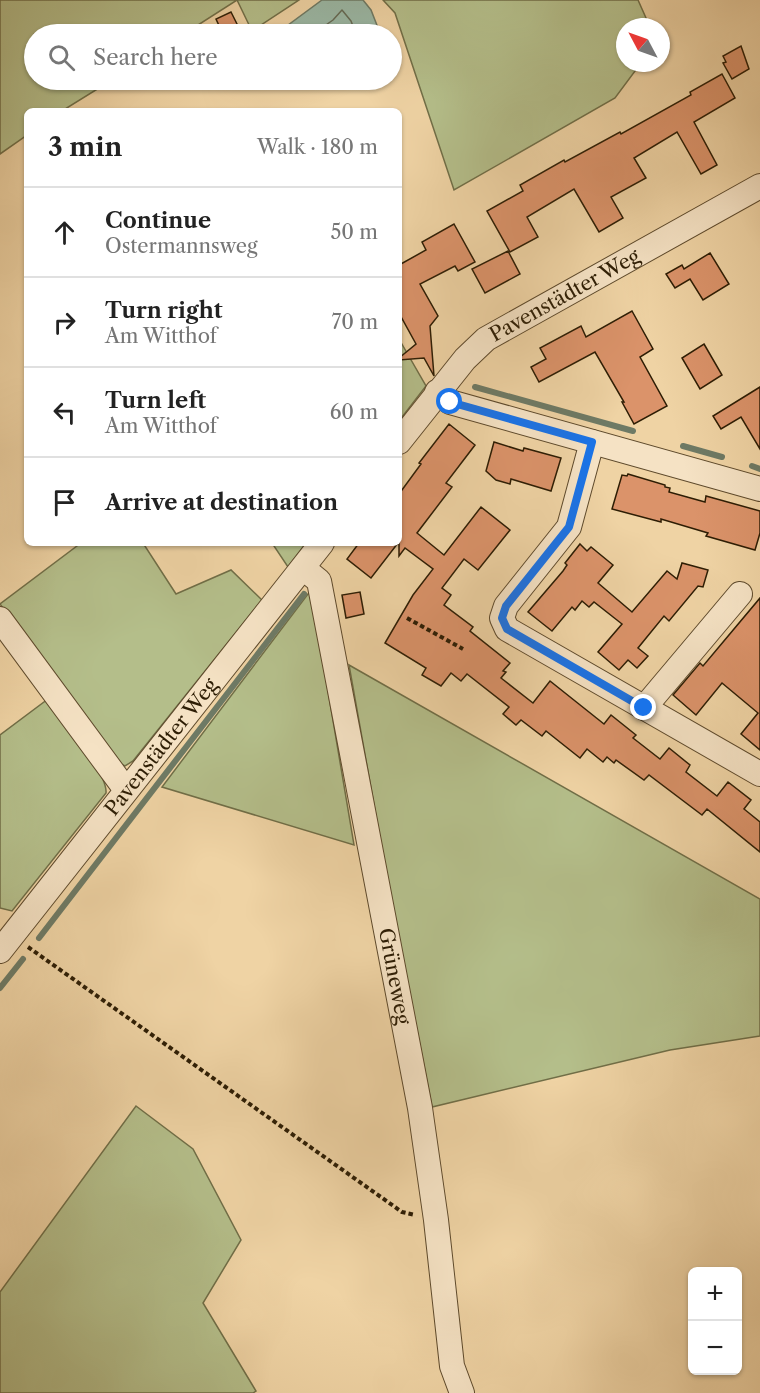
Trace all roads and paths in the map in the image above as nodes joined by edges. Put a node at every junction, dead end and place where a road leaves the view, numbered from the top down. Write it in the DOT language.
graph roads {
  1 [pos="760,186"];
  2 [pos="437,392"];
  3 [pos="402,438"];
  4 [pos="592,442"];
  5 [pos="760,489"];
  6 [pos="320,546"];
  7 [pos="303,568"];
  8 [pos="740,594"];
  9 [pos="407,618"];
  10 [pos="0,619"];
  11 [pos="463,649"];
  12 [pos="644,708"];
  13 [pos="760,774"];
  14 [pos="126,790"];
  15 [pos="6,943"];
  16 [pos="436,1220"];
  17 [pos="462,1393"];
  1 -- 2 [label="street, Pavenstädter Weg"];
  2 -- 3 [label="street, Pavenstädter Weg"];
  2 -- 4 [label="street"];
  4 -- 5 [label="street"];
  4 -- 12 [label="street"];
  6 -- 7 [label="street, Pavenstädter Weg"];
  7 -- 14 [label="street, Pavenstädter Weg"];
  7 -- 16 [label="street, Grüneweg"];
  8 -- 12 [label="street"];
  9 -- 11 [label="path"];
  10 -- 14 [label="street"];
  12 -- 13 [label="street"];
  14 -- 15 [label="street, Pavenstädter Weg"];
  15 -- 16 [label="path"];
  16 -- 17 [label="street, Grüneweg"];
}
